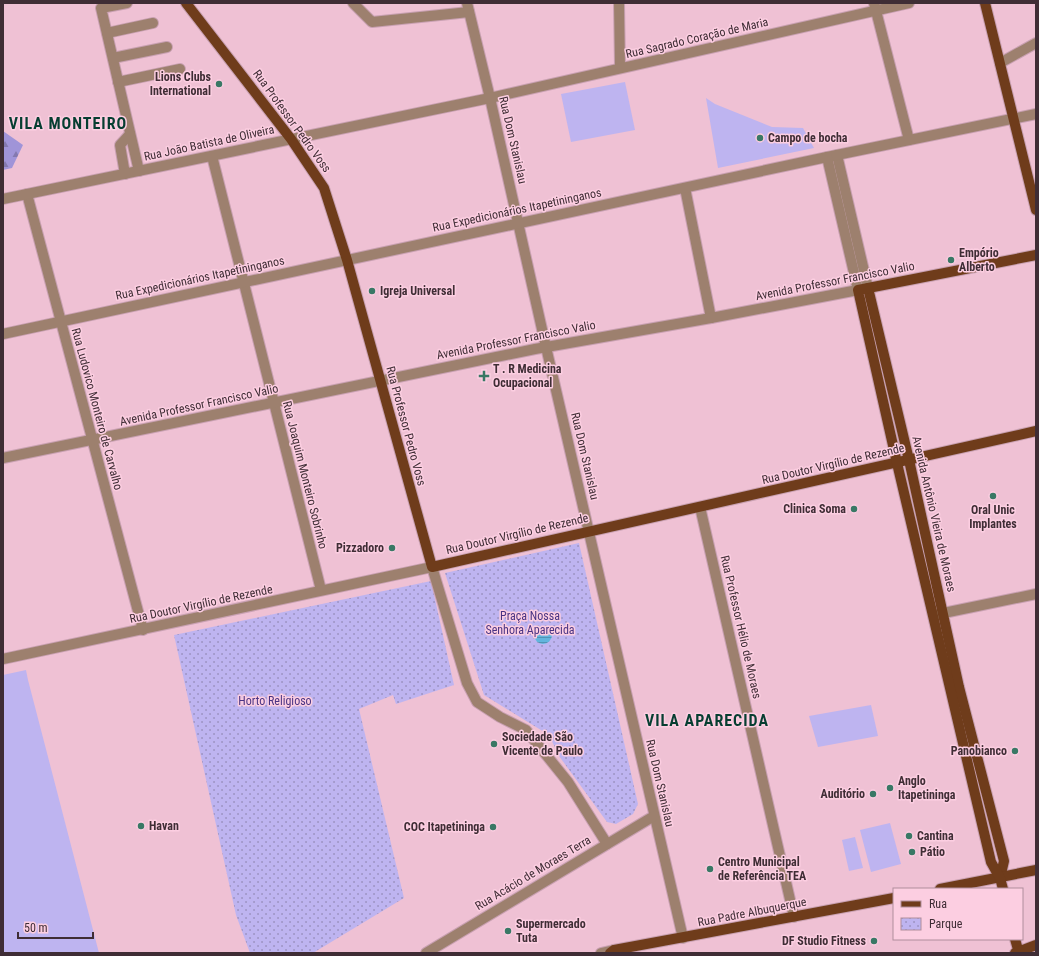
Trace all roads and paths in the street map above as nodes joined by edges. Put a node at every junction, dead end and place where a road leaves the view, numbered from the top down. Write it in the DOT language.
graph roads {
  1 [pos="127,3"];
  2 [pos="186,3"];
  3 [pos="353,3"];
  4 [pos="619,3"];
  5 [pos="909,3"];
  6 [pos="985,3"];
  7 [pos="875,7"];
  8 [pos="468,8"];
  9 [pos="153,22"];
  10 [pos="107,33"];
  11 [pos="1036,43"];
  12 [pos="167,47"];
  13 [pos="113,58"];
  14 [pos="1000,63"];
  15 [pos="620,68"];
  16 [pos="180,69"];
  17 [pos="118,82"];
  18 [pos="490,98"];
  19 [pos="1036,114"];
  20 [pos="1013,119"];
  21 [pos="130,134"];
  22 [pos="292,139"];
  23 [pos="909,140"];
  24 [pos="838,155"];
  25 [pos="212,156"];
  26 [pos="827,157"];
  27 [pos="138,171"];
  28 [pos="125,174"];
  29 [pos="685,188"];
  30 [pos="27,194"];
  31 [pos="3,199"];
  32 [pos="1036,210"];
  33 [pos="518,223"];
  34 [pos="1036,255"];
  35 [pos="347,260"];
  36 [pos="243,282"];
  37 [pos="863,289"];
  38 [pos="712,318"];
  39 [pos="60,321"];
  40 [pos="3,334"];
  41 [pos="546,347"];
  42 [pos="380,380"];
  43 [pos="893,396"];
  44 [pos="882,398"];
  45 [pos="274,402"];
  46 [pos="1036,431"];
  47 [pos="92,440"];
  48 [pos="3,458"];
  49 [pos="909,460"];
  50 [pos="897,463"];
  51 [pos="700,507"];
  52 [pos="589,532"];
  53 [pos="432,567"];
  54 [pos="321,590"];
  55 [pos="1036,594"];
  56 [pos="938,615"];
  57 [pos="941,629"];
  58 [pos="143,630"];
  59 [pos="3,659"];
  60 [pos="974,742"];
  61 [pos="963,745"];
  62 [pos="654,816"];
  63 [pos="607,844"];
  64 [pos="1036,870"];
  65 [pos="1000,878"];
  66 [pos="945,888"];
  67 [pos="1003,888"];
  68 [pos="893,898"];
  69 [pos="794,917"];
  70 [pos="682,938"];
  71 [pos="1015,940"];
  72 [pos="1036,945"];
  73 [pos="612,952"];
  74 [pos="426,953"];
  75 [pos="601,953"];
  76 [pos="1018,953"];
  1 -- 10 [label="street"];
  2 -- 22 [label="main road, Rua Professor Pedro Voss"];
  3 -- 8 [label="street"];
  4 -- 15 [label="street"];
  5 -- 7 [label="street, Rua Sagrado Coração de Maria"];
  6 -- 14 [label="main road"];
  7 -- 15 [label="street, Rua Sagrado Coração de Maria"];
  7 -- 23 [label="street"];
  8 -- 18 [label="street, Rua Dom Stanislau"];
  9 -- 10 [label="street"];
  10 -- 13 [label="street"];
  11 -- 14 [label="street"];
  12 -- 13 [label="street"];
  13 -- 17 [label="street"];
  14 -- 20 [label="main road"];
  15 -- 18 [label="street, Rua Sagrado Coração de Maria"];
  16 -- 17 [label="street"];
  17 -- 21 [label="street"];
  18 -- 22 [label="street, Rua João Batista de Oliveira"];
  18 -- 33 [label="street, Rua Dom Stanislau"];
  19 -- 20 [label="street, Rua Expedicionários Itapetininganos"];
  20 -- 23 [label="street, Rua Expedicionários Itapetininganos"];
  20 -- 32 [label="main road"];
  21 -- 27 [label="street"];
  21 -- 28 [label="street"];
  22 -- 25 [label="street, Rua João Batista de Oliveira"];
  22 -- 35 [label="main road, Rua Professor Pedro Voss"];
  23 -- 24 [label="street, Rua Expedicionários Itapetininganos"];
  24 -- 26 [label="street, Rua Expedicionários Itapetininganos"];
  24 -- 37 [label="street, Avenida Antônio Vieira de Moraes"];
  25 -- 27 [label="street, Rua João Batista de Oliveira"];
  25 -- 36 [label="street, Rua Joaquim Monteiro Sobrinho"];
  26 -- 29 [label="street, Rua Expedicionários Itapetininganos"];
  26 -- 37 [label="street, Avenida Antônio Vieira de Moraes"];
  27 -- 28 [label="street, Rua João Batista de Oliveira"];
  28 -- 30 [label="street, Rua João Batista de Oliveira"];
  29 -- 33 [label="street, Rua Expedicionários Itapetininganos"];
  29 -- 38 [label="street"];
  30 -- 31 [label="street, Rua João Batista de Oliveira"];
  30 -- 39 [label="street, Rua Ludovico Monteiro de Carvalho"];
  33 -- 35 [label="street, Rua Expedicionários Itapetininganos"];
  33 -- 41 [label="street, Rua Dom Stanislau"];
  34 -- 37 [label="main road, Avenida Professor Francisco Valio"];
  35 -- 36 [label="street, Rua Expedicionários Itapetininganos"];
  35 -- 42 [label="main road, Rua Professor Pedro Voss"];
  36 -- 39 [label="street, Rua Expedicionários Itapetininganos"];
  36 -- 45 [label="street, Rua Joaquim Monteiro Sobrinho"];
  37 -- 38 [label="street, Avenida Professor Francisco Valio"];
  37 -- 43 [label="main road, Avenida Antônio Vieira de Moraes"];
  37 -- 44 [label="main road, Avenida Antônio Vieira de Moraes"];
  38 -- 41 [label="street, Avenida Professor Francisco Valio"];
  39 -- 40 [label="street, Rua Expedicionários Itapetininganos"];
  39 -- 47 [label="street, Rua Ludovico Monteiro de Carvalho"];
  41 -- 42 [label="street, Avenida Professor Francisco Valio"];
  41 -- 52 [label="street, Rua Dom Stanislau"];
  42 -- 45 [label="street, Avenida Professor Francisco Valio"];
  42 -- 53 [label="main road, Rua Professor Pedro Voss"];
  43 -- 44 [label="main road"];
  43 -- 49 [label="main road, Avenida Antônio Vieira de Moraes"];
  44 -- 50 [label="main road, Avenida Antônio Vieira de Moraes"];
  45 -- 47 [label="street, Avenida Professor Francisco Valio"];
  45 -- 54 [label="street, Rua Joaquim Monteiro Sobrinho"];
  46 -- 49 [label="main road, Rua Doutor Virgílio de Rezende"];
  47 -- 48 [label="street, Avenida Professor Francisco Valio"];
  47 -- 58 [label="street, Rua Ludovico Monteiro de Carvalho"];
  49 -- 50 [label="main road, Rua Doutor Virgílio de Rezende"];
  49 -- 56 [label="main road, Avenida Antônio Vieira de Moraes"];
  50 -- 51 [label="main road, Rua Doutor Virgílio de Rezende"];
  50 -- 56 [label="main road, Avenida Antônio Vieira de Moraes"];
  51 -- 52 [label="main road, Rua Doutor Virgílio de Rezende"];
  51 -- 69 [label="street, Rua Professor Hélio de Moraes"];
  52 -- 53 [label="main road, Rua Doutor Virgílio de Rezende"];
  52 -- 62 [label="street, Rua Dom Stanislau"];
  53 -- 54 [label="street, Rua Doutor Virgílio de Rezende"];
  53 -- 63 [label="street, Rua Professor Pedro Voss"];
  54 -- 58 [label="street, Rua Doutor Virgílio de Rezende"];
  55 -- 56 [label="street"];
  56 -- 57 [label="main road, Avenida Antônio Vieira de Moraes"];
  57 -- 60 [label="main road, Avenida Antônio Vieira de Moraes"];
  57 -- 61 [label="main road, Avenida Antônio Vieira de Moraes"];
  58 -- 59 [label="street, Rua Doutor Virgílio de Rezende"];
  60 -- 61 [label="main road"];
  60 -- 65 [label="main road, Avenida Antônio Vieira de Moraes"];
  61 -- 65 [label="main road, Avenida Antônio Vieira de Moraes"];
  62 -- 63 [label="street, Rua Acácio de Moraes Terra"];
  62 -- 70 [label="street, Rua Dom Stanislau"];
  63 -- 74 [label="street, Rua Acácio de Moraes Terra"];
  64 -- 65 [label="main road"];
  65 -- 66 [label="main road"];
  65 -- 67 [label="main road, Avenida Antônio Vieira de Moraes"];
  68 -- 69 [label="main road, Rua Padre Albuquerque"];
  69 -- 70 [label="main road, Rua Padre Albuquerque"];
  70 -- 73 [label="main road, Rua Padre Albuquerque"];
  71 -- 76 [label="main road"];
  72 -- 76 [label="main road"];
  73 -- 75 [label="street, Rua Padre Albuquerque"];
}
